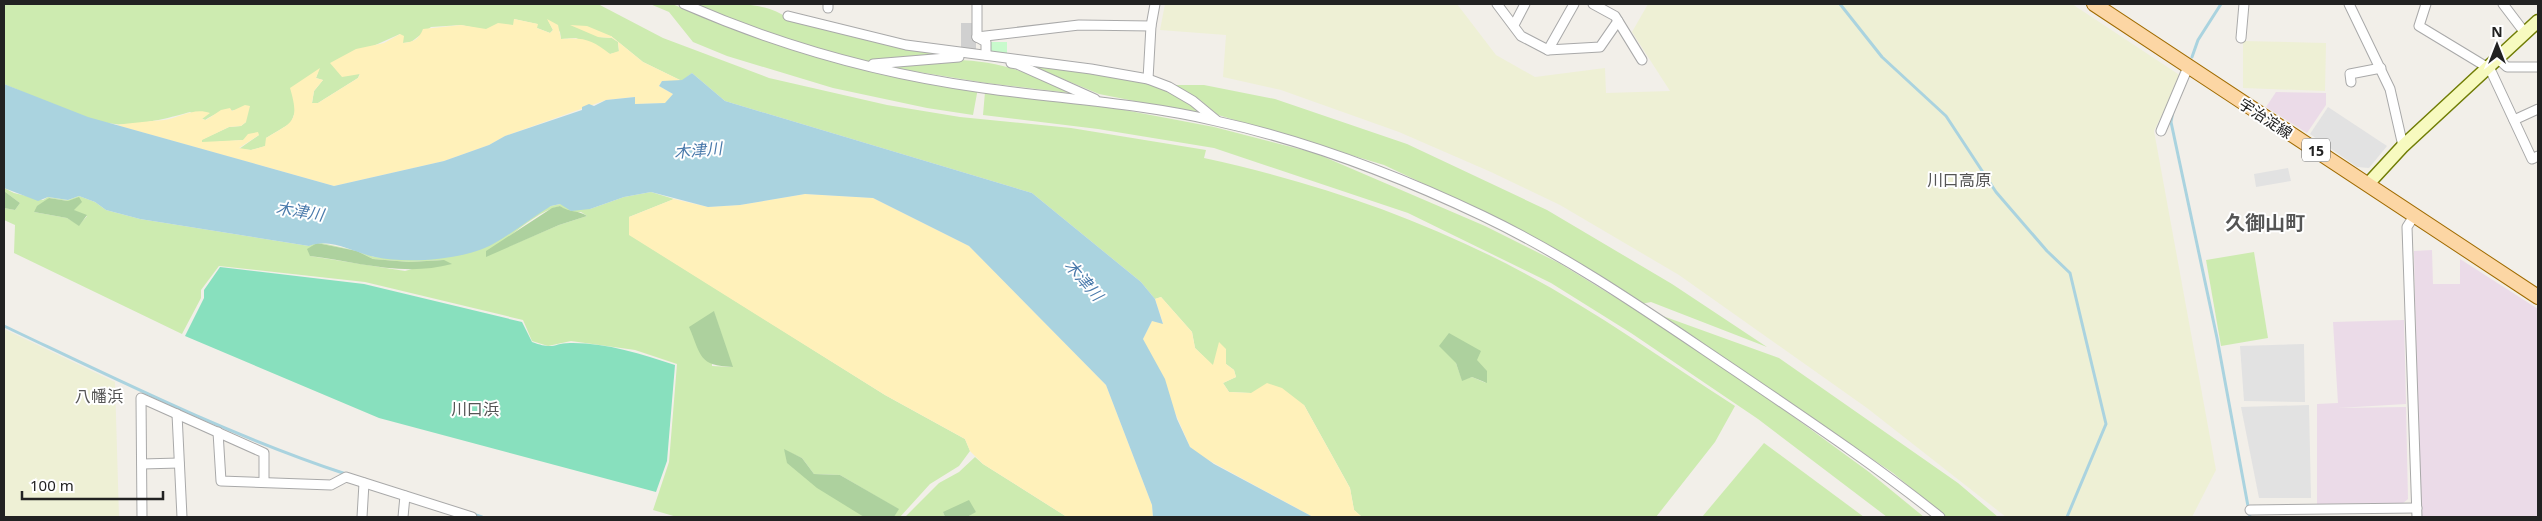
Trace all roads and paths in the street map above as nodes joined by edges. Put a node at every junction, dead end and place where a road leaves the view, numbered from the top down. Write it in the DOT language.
graph roads {
  1 [pos="684,4"];
  2 [pos="977,4"];
  3 [pos="1155,4"];
  4 [pos="1497,4"];
  5 [pos="1525,4"];
  6 [pos="1574,4"];
  7 [pos="1593,4"];
  8 [pos="2094,4"];
  9 [pos="2244,4"];
  10 [pos="2349,4"];
  11 [pos="2426,4"];
  12 [pos="2502,4"];
  13 [pos="788,16"];
  14 [pos="1618,21"];
  15 [pos="2538,21"];
  16 [pos="1514,25"];
  17 [pos="1151,26"];
  18 [pos="2525,33"];
  19 [pos="977,37"];
  20 [pos="2241,38"];
  21 [pos="1548,50"];
  22 [pos="986,55"];
  23 [pos="2498,59"];
  24 [pos="1642,60"];
  25 [pos="869,67"];
  26 [pos="2188,67"];
  27 [pos="2538,67"];
  28 [pos="2381,68"];
  29 [pos="2488,68"];
  30 [pos="1148,79"];
  31 [pos="2351,82"];
  32 [pos="1097,101"];
  33 [pos="2538,109"];
  34 [pos="1216,120"];
  35 [pos="2514,120"];
  36 [pos="2161,131"];
  37 [pos="2404,146"];
  38 [pos="2538,156"];
  39 [pos="2368,184"];
  40 [pos="2414,216"];
  41 [pos="2538,297"];
  42 [pos="177,414"];
  43 [pos="218,432"];
  44 [pos="179,463"];
  45 [pos="142,464"];
  46 [pos="264,482"];
  47 [pos="364,483"];
  48 [pos="405,496"];
  49 [pos="2250,510"];
  50 [pos="2417,512"];
  51 [pos="446,513"];
  52 [pos="142,517"];
  53 [pos="182,517"];
  54 [pos="362,517"];
  55 [pos="403,517"];
  56 [pos="472,517"];
  57 [pos="1940,517"];
  1 -- 25 [label="street"];
  2 -- 19 [label="street"];
  3 -- 17 [label="street"];
  4 -- 16 [label="street"];
  5 -- 16 [label="street"];
  6 -- 21 [label="street"];
  7 -- 14 [label="street"];
  8 -- 26 [label="main road, 宇治淀線 / 15"];
  9 -- 20 [label="street"];
  10 -- 28 [label="street"];
  11 -- 29 [label="street"];
  12 -- 18 [label="street"];
  13 -- 22 [label="street"];
  14 -- 21 [label="street"];
  14 -- 24 [label="street"];
  15 -- 18 [label="street"];
  16 -- 21 [label="street"];
  17 -- 19 [label="street"];
  17 -- 30 [label="street"];
  18 -- 23 [label="street"];
  19 -- 22 [label="street"];
  22 -- 25 [label="street"];
  22 -- 30 [label="street"];
  22 -- 32 [label="street"];
  23 -- 27 [label="street"];
  23 -- 29 [label="street"];
  25 -- 32 [label="street"];
  26 -- 36 [label="street"];
  26 -- 39 [label="main road, 宇治淀線 / 15"];
  28 -- 31 [label="street"];
  28 -- 37 [label="street"];
  29 -- 35 [label="street"];
  29 -- 37 [label="street"];
  30 -- 34 [label="street"];
  32 -- 34 [label="street"];
  33 -- 35 [label="street"];
  34 -- 57 [label="street"];
  35 -- 38 [label="street"];
  37 -- 39 [label="street"];
  39 -- 40 [label="main road, 宇治淀線 / 15"];
  40 -- 41 [label="main road, 宇治淀線 / 15"];
  40 -- 50 [label="street"];
  42 -- 43 [label="street"];
  42 -- 44 [label="street"];
  42 -- 45 [label="street"];
  43 -- 46 [label="street"];
  43 -- 46 [label="street"];
  44 -- 45 [label="street"];
  44 -- 53 [label="street"];
  45 -- 52 [label="street"];
  46 -- 47 [label="street"];
  47 -- 48 [label="street"];
  47 -- 54 [label="street"];
  48 -- 51 [label="street"];
  48 -- 55 [label="street"];
  49 -- 50 [label="street"];
  51 -- 56 [label="street"];
}
